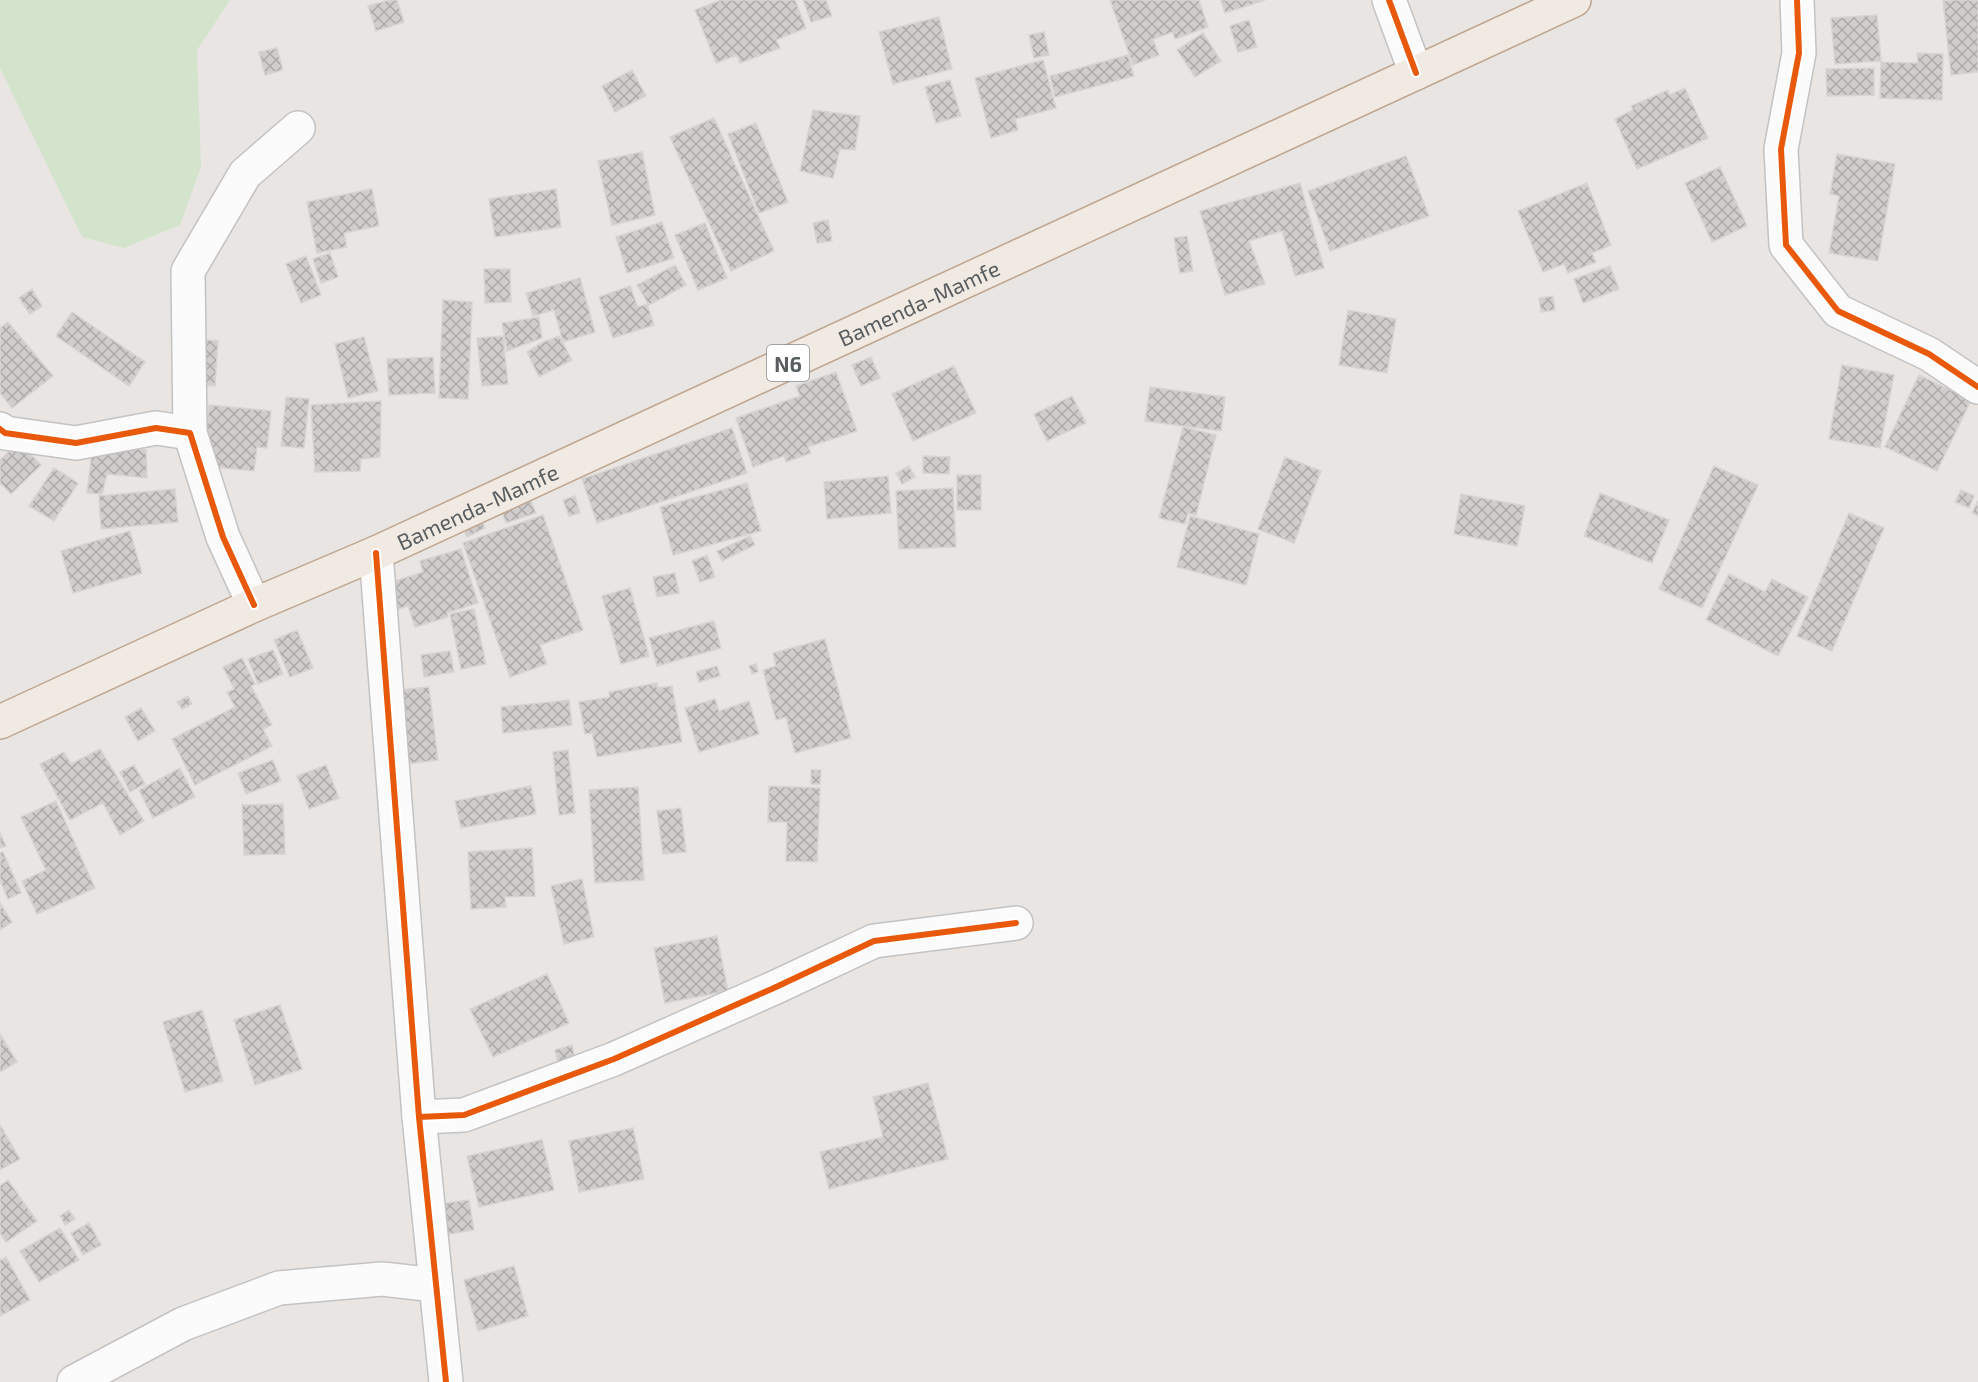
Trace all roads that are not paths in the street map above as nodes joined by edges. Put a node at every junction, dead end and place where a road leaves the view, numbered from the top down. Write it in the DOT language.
graph roads {
  1 [pos="1389,0"];
  2 [pos="1574,0"];
  3 [pos="1797,0"];
  4 [pos="1416,73"];
  5 [pos="298,128"];
  6 [pos="1978,387"];
  7 [pos="0,429"];
  8 [pos="190,433"];
  9 [pos="376,554"];
  10 [pos="254,605"];
  11 [pos="0,722"];
  12 [pos="1016,923"];
  13 [pos="419,1117"];
  14 [pos="436,1285"];
  15 [pos="74,1382"];
  16 [pos="446,1382"];
  1 -- 4 [label="street"];
  2 -- 4 [label="highway, Bamenda-Mamfe / N6"];
  3 -- 6 [label="street"];
  4 -- 9 [label="highway, Bamenda-Mamfe / N6"];
  5 -- 8 [label="street"];
  7 -- 8 [label="street"];
  8 -- 10 [label="street"];
  9 -- 10 [label="highway, Bamenda-Mamfe / N6"];
  9 -- 13 [label="street"];
  10 -- 11 [label="highway, Bamenda-Mamfe / N6"];
  12 -- 13 [label="street"];
  13 -- 14 [label="street"];
  14 -- 15 [label="street"];
  14 -- 16 [label="street"];
}
